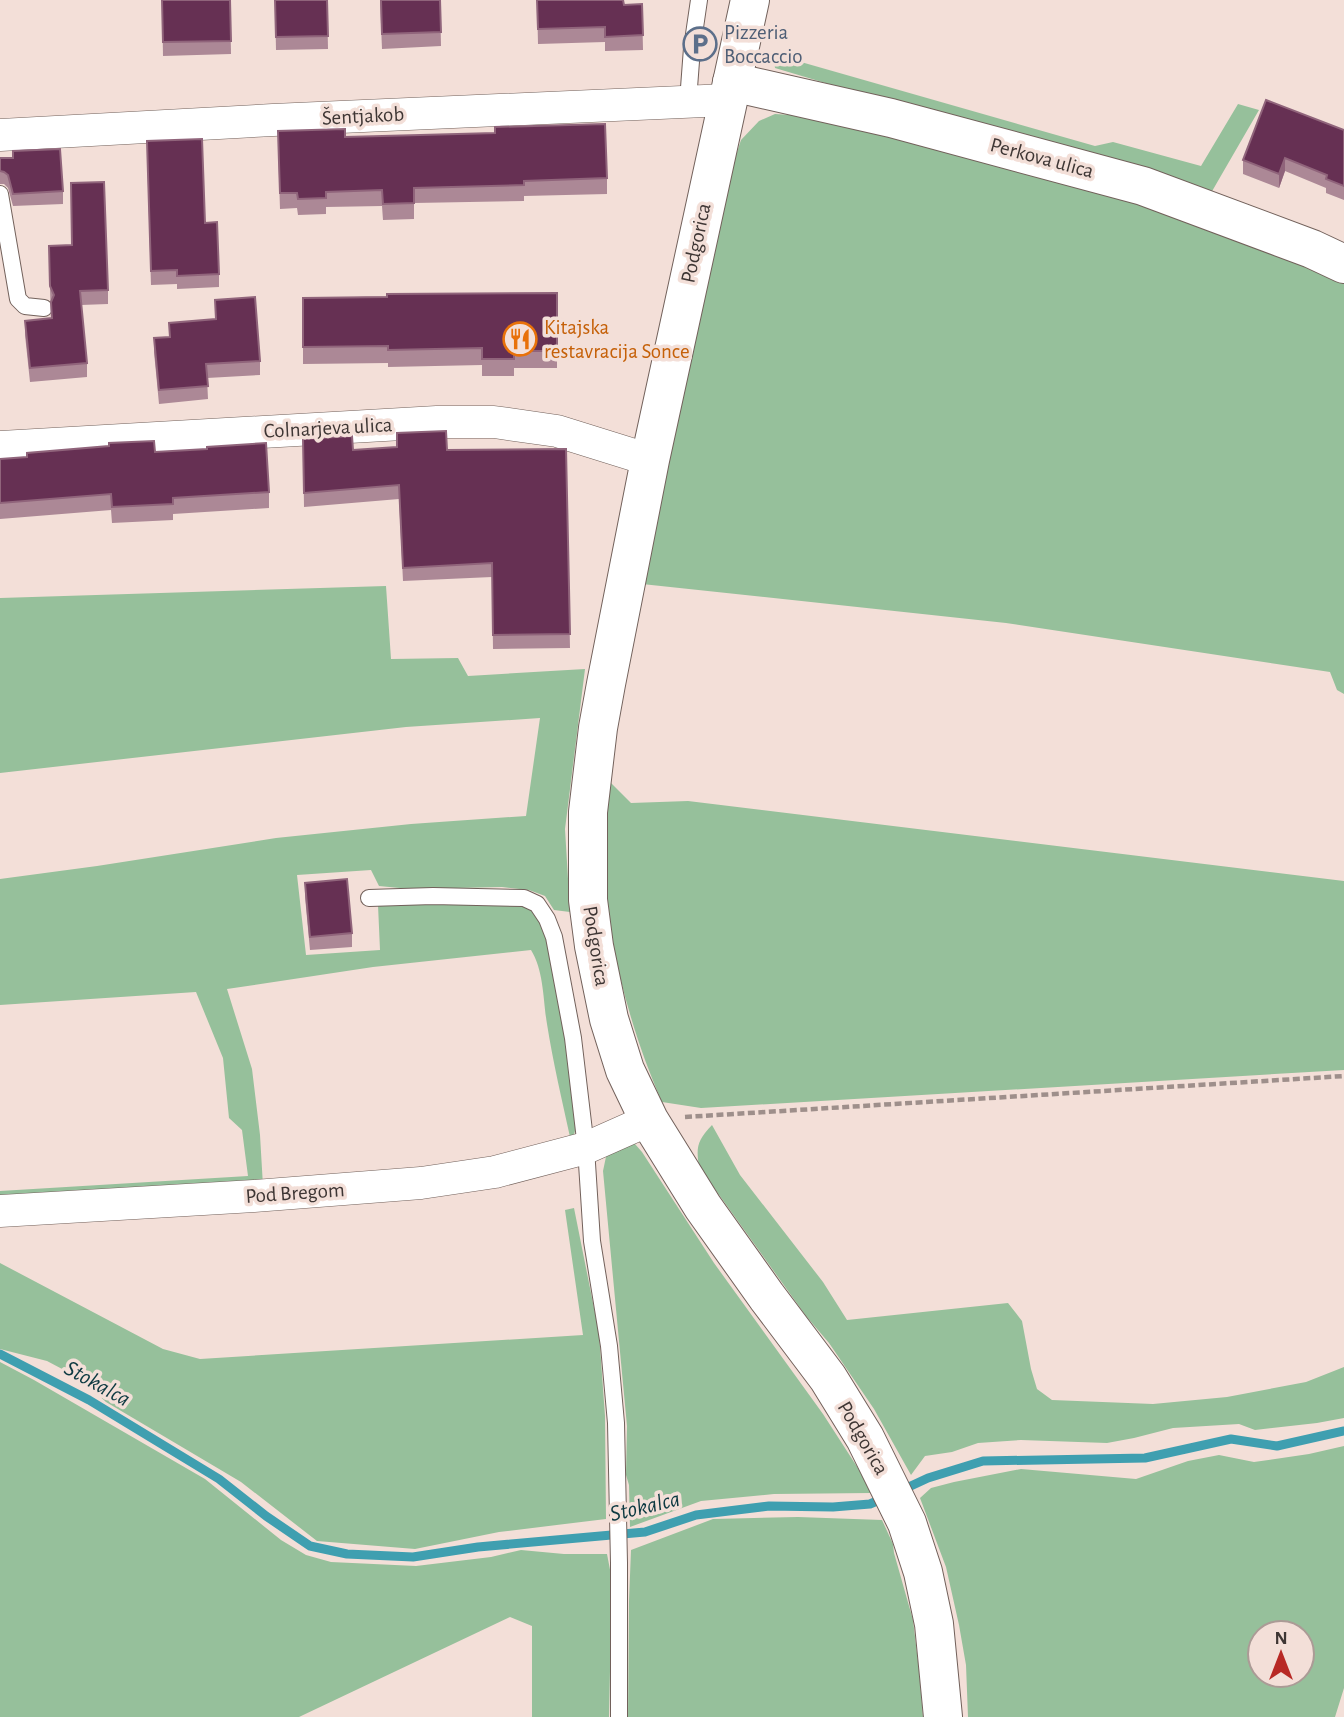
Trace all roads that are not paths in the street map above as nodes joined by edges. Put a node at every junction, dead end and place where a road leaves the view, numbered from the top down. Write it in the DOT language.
graph roads {
  1 [pos="699,0"];
  2 [pos="750,0"];
  3 [pos="729,91"];
  4 [pos="688,101"];
  5 [pos="0,135"];
  6 [pos="0,194"];
  7 [pos="1344,264"];
  8 [pos="44,308"];
  9 [pos="0,447"];
  10 [pos="650,460"];
  11 [pos="369,898"];
  12 [pos="649,1120"];
  13 [pos="586,1148"];
  14 [pos="0,1210"];
  15 [pos="619,1717"];
  16 [pos="943,1717"];
  1 -- 4 [label="lane"];
  2 -- 3 [label="main road, Podgorica"];
  3 -- 4 [label="street, Šentjakob"];
  3 -- 7 [label="main road, Perkova ulica"];
  3 -- 10 [label="main road, Podgorica"];
  4 -- 5 [label="street, Šentjakob"];
  6 -- 8 [label="lane"];
  9 -- 10 [label="street, Colnarjeva ulica"];
  10 -- 12 [label="main road, Podgorica"];
  11 -- 13 [label="lane"];
  12 -- 13 [label="street, Pod Bregom"];
  12 -- 16 [label="main road, Podgorica"];
  13 -- 14 [label="street, Pod Bregom"];
  13 -- 15 [label="lane"];
}
